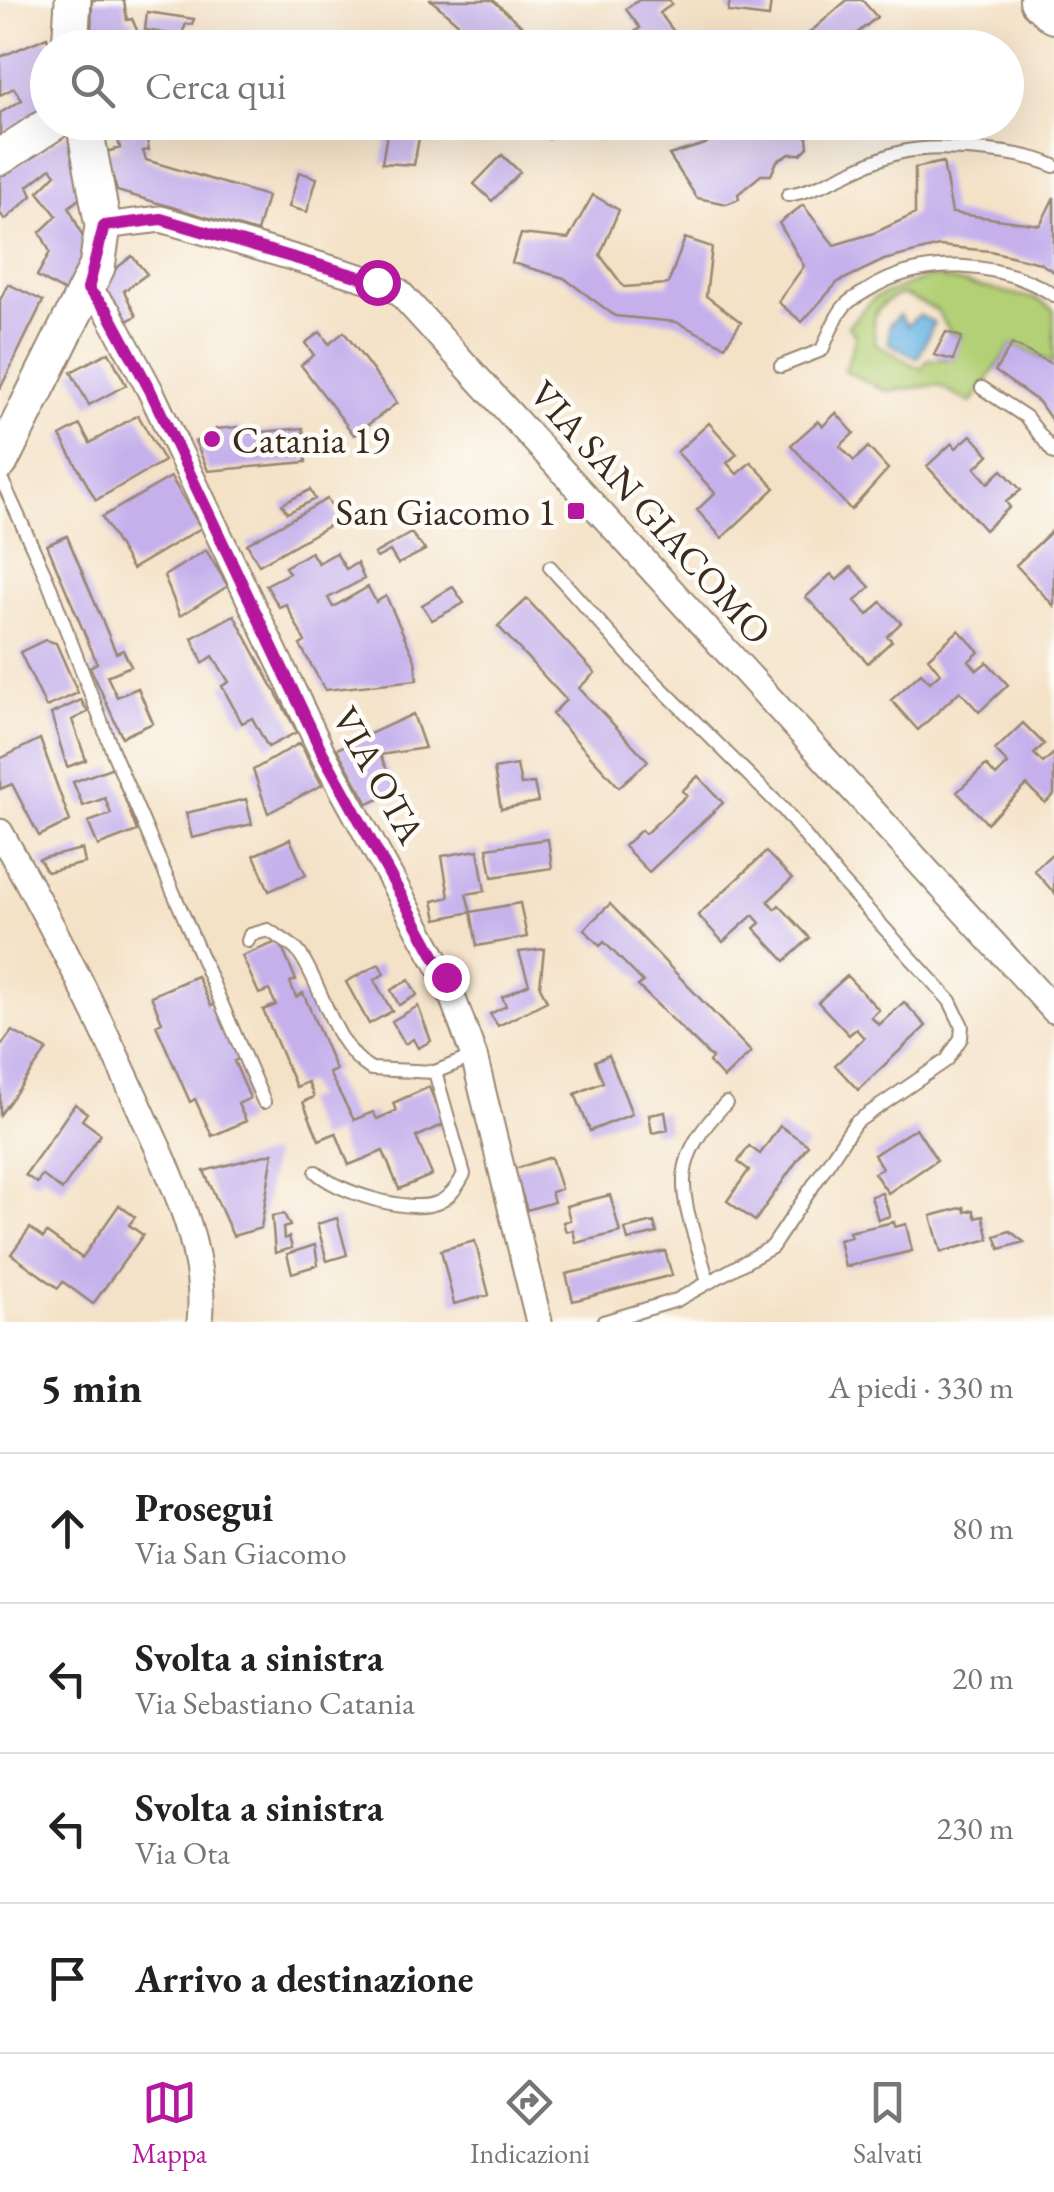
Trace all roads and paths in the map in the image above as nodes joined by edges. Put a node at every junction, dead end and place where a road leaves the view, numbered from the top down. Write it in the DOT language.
graph roads {
  1 [pos="73,0"];
  2 [pos="1040,0"];
  3 [pos="1054,13"];
  4 [pos="71,30"];
  5 [pos="30,138"];
  6 [pos="87,140"];
  7 [pos="0,157"];
  8 [pos="1054,166"];
  9 [pos="788,195"];
  10 [pos="104,226"];
  11 [pos="88,289"];
  12 [pos="1054,295"];
  13 [pos="780,366"];
  14 [pos="982,388"];
  15 [pos="1054,454"];
  16 [pos="0,462"];
  17 [pos="0,476"];
  18 [pos="550,568"];
  19 [pos="0,832"];
  20 [pos="248,942"];
  21 [pos="1054,1010"];
  22 [pos="474,1056"];
  23 [pos="435,1072"];
  24 [pos="264,1102"];
  25 [pos="726,1102"];
  26 [pos="316,1172"];
  27 [pos="708,1282"];
  28 [pos="200,1322"];
  29 [pos="539,1322"];
  30 [pos="603,1322"];
  1 -- 4 [label="main road"];
  2 -- 3 [label="main road"];
  5 -- 7 [label="main road"];
  6 -- 10 [label="main road"];
  8 -- 9 [label="lane"];
  10 -- 11 [label="main road"];
  10 -- 21 [label="street, VIA SAN GIACOMO"];
  11 -- 16 [label="main road"];
  11 -- 22 [label="street, VIA OTA"];
  12 -- 13 [label="lane"];
  14 -- 15 [label="lane"];
  17 -- 24 [label="lane"];
  18 -- 27 [label="lane"];
  19 -- 28 [label="street"];
  20 -- 23 [label="lane"];
  22 -- 23 [label="lane"];
  22 -- 29 [label="street, VIA OTA"];
  23 -- 26 [label="lane"];
  25 -- 27 [label="lane"];
  27 -- 30 [label="lane"];
}
